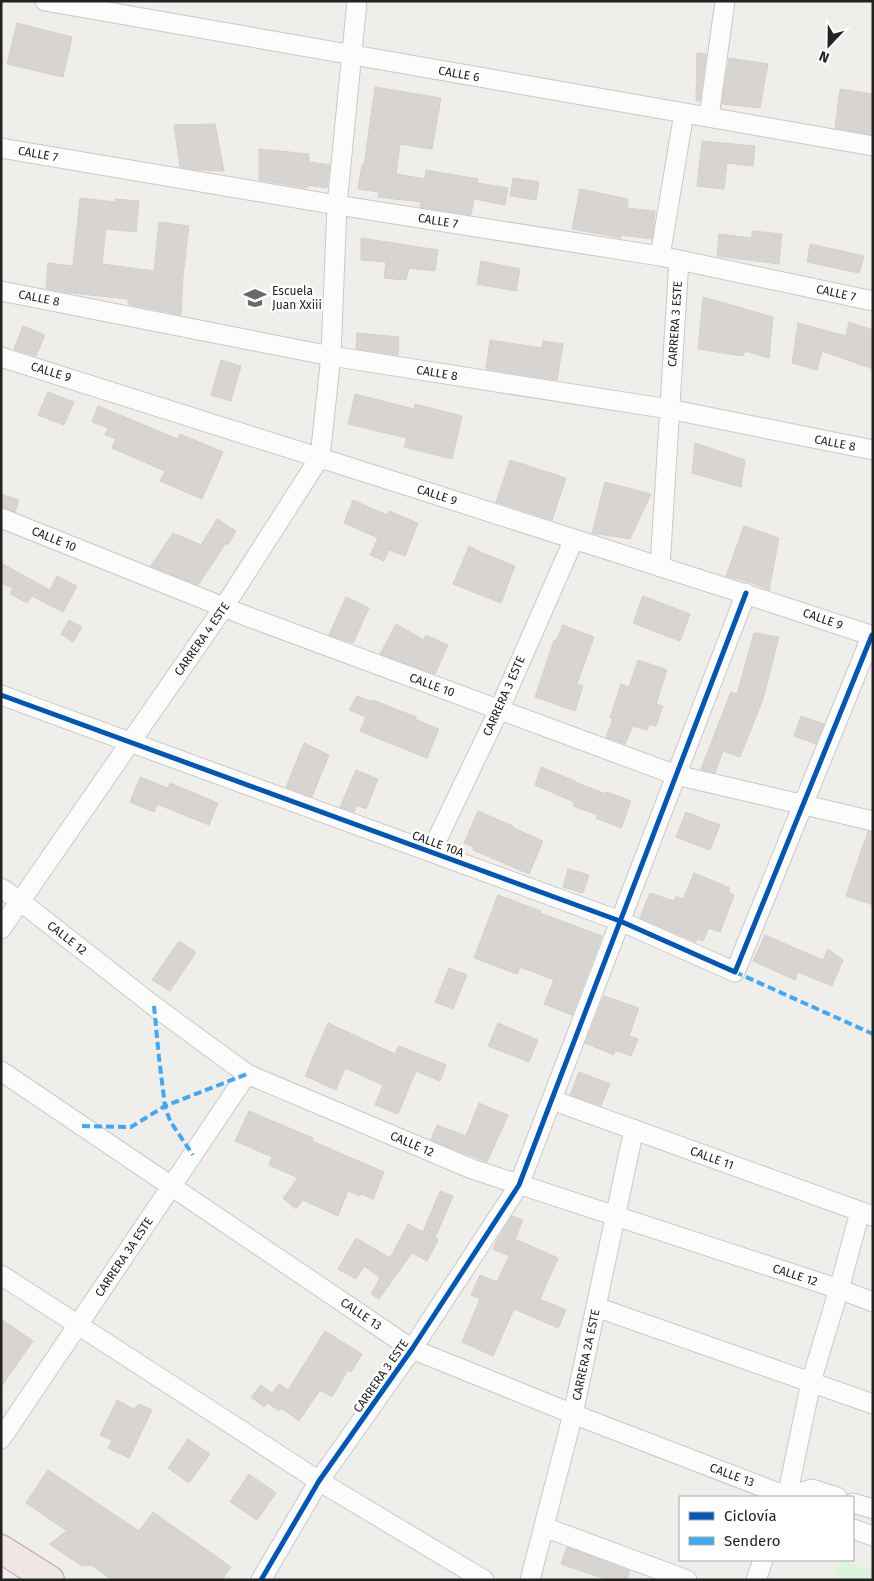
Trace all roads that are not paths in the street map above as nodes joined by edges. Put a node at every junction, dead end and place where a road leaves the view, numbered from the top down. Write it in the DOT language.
graph roads {
  1 [pos="45,1"];
  2 [pos="357,1"];
  3 [pos="725,1"];
  4 [pos="350,55"];
  5 [pos="684,113"];
  6 [pos="709,117"];
  7 [pos="873,146"];
  8 [pos="1,148"];
  9 [pos="337,205"];
  10 [pos="660,256"];
  11 [pos="679,260"];
  12 [pos="1,291"];
  13 [pos="873,301"];
  14 [pos="331,356"];
  15 [pos="1,357"];
  16 [pos="669,409"];
  17 [pos="873,450"];
  18 [pos="320,456"];
  19 [pos="1,518"];
  20 [pos="574,539"];
  21 [pos="660,567"];
  22 [pos="746,593"];
  23 [pos="224,607"];
  24 [pos="873,636"];
  25 [pos="1,695"];
  26 [pos="499,710"];
  27 [pos="130,742"];
  28 [pos="676,776"];
  29 [pos="803,805"];
  30 [pos="873,822"];
  31 [pos="431,852"];
  32 [pos="1,888"];
  33 [pos="20,901"];
  34 [pos="620,921"];
  35 [pos="1,928"];
  36 [pos="1,1071"];
  37 [pos="247,1074"];
  38 [pos="552,1100"];
  39 [pos="634,1130"];
  40 [pos="519,1184"];
  41 [pos="172,1186"];
  42 [pos="866,1214"];
  43 [pos="615,1215"];
  44 [pos="1,1275"];
  45 [pos="839,1289"];
  46 [pos="873,1302"];
  47 [pos="596,1306"];
  48 [pos="78,1325"];
  49 [pos="412,1349"];
  50 [pos="811,1382"];
  51 [pos="873,1404"];
  52 [pos="574,1414"];
  53 [pos="1,1439"];
  54 [pos="319,1481"];
  55 [pos="785,1496"];
  56 [pos="788,1496"];
  57 [pos="791,1496"];
  58 [pos="834,1496"];
  59 [pos="854,1503"];
  60 [pos="873,1509"];
  61 [pos="544,1527"];
  62 [pos="854,1529"];
  63 [pos="873,1536"];
  64 [pos="1,1549"];
  65 [pos="763,1561"];
  66 [pos="50,1580"];
  67 [pos="260,1580"];
  68 [pos="484,1580"];
  69 [pos="530,1580"];
  70 [pos="687,1580"];
  71 [pos="756,1580"];
  1 -- 4 [label="street, CALLE 6"];
  2 -- 4 [label="street, CARRERA 4 ESTE"];
  3 -- 6 [label="street"];
  4 -- 5 [label="street, CALLE 6"];
  4 -- 9 [label="street, CARRERA 4 ESTE"];
  5 -- 6 [label="street, CALLE 6"];
  5 -- 10 [label="street"];
  6 -- 7 [label="street, CALLE 6"];
  8 -- 9 [label="street, CALLE 7"];
  9 -- 10 [label="street, CALLE 7"];
  9 -- 14 [label="street, CARRERA 4 ESTE"];
  10 -- 11 [label="street, CALLE 7"];
  11 -- 13 [label="street, CALLE 7"];
  11 -- 16 [label="street, CARRERA 3 ESTE"];
  12 -- 14 [label="street, CALLE 8"];
  14 -- 16 [label="street, CALLE 8"];
  14 -- 18 [label="street, CARRERA 4 ESTE"];
  15 -- 18 [label="street, CALLE 9"];
  16 -- 17 [label="street, CALLE 8"];
  16 -- 21 [label="street, CARRERA 3 ESTE"];
  18 -- 20 [label="street, CALLE 9"];
  18 -- 23 [label="street, CARRERA 4 ESTE"];
  19 -- 23 [label="street, CALLE 10"];
  20 -- 21 [label="street, CALLE 9"];
  20 -- 26 [label="street, CARRERA 3 ESTE"];
  21 -- 22 [label="street, CALLE 9"];
  22 -- 24 [label="street, CALLE 9"];
  22 -- 28 [label="street, CARRERA 3 ESTE"];
  23 -- 26 [label="street, CALLE 10"];
  23 -- 27 [label="street, CARRERA 4 ESTE"];
  24 -- 29 [label="street"];
  25 -- 27 [label="street, CALLE 10A"];
  26 -- 28 [label="street, CALLE 10"];
  26 -- 31 [label="street, CARRERA 3 ESTE"];
  27 -- 31 [label="street, CALLE 10A"];
  27 -- 33 [label="street, CARRERA 4 ESTE"];
  28 -- 29 [label="street, CALLE 10"];
  28 -- 34 [label="street, CARRERA 3 ESTE"];
  29 -- 30 [label="street, CALLE 10"];
  29 -- 34 [label="street, CALLE 10A"];
  31 -- 34 [label="street, CALLE 10A"];
  32 -- 33 [label="street, CALLE 12"];
  33 -- 35 [label="street, CARRERA 4 ESTE"];
  33 -- 37 [label="street, CALLE 12"];
  34 -- 38 [label="street, CARRERA 3 ESTE"];
  36 -- 41 [label="street, CALLE 13"];
  37 -- 40 [label="street, CALLE 12"];
  37 -- 41 [label="street, CARRERA 3A ESTE"];
  38 -- 39 [label="street, CALLE 11"];
  38 -- 40 [label="street, CARRERA 3 ESTE"];
  39 -- 42 [label="street, CALLE 11"];
  39 -- 43 [label="street, CARRERA 2A ESTE"];
  40 -- 43 [label="street, CALLE 12"];
  40 -- 49 [label="street, CARRERA 3 ESTE"];
  41 -- 48 [label="street, CARRERA 3A ESTE"];
  41 -- 49 [label="street, CALLE 13"];
  42 -- 45 [label="street"];
  43 -- 45 [label="street, CALLE 12"];
  43 -- 47 [label="street, CARRERA 2A ESTE"];
  44 -- 48 [label="street"];
  45 -- 46 [label="street, CALLE 12"];
  45 -- 50 [label="street"];
  47 -- 50 [label="street"];
  47 -- 52 [label="street, CARRERA 2A ESTE"];
  48 -- 53 [label="street, CARRERA 3A ESTE"];
  48 -- 54 [label="street"];
  49 -- 52 [label="street, CALLE 13"];
  49 -- 54 [label="street, CARRERA 3 ESTE"];
  50 -- 51 [label="street"];
  50 -- 56 [label="street"];
  52 -- 55 [label="street, CALLE 13"];
  52 -- 61 [label="street, CARRERA 2A ESTE"];
  54 -- 67 [label="street, CARRERA 3 ESTE"];
  54 -- 68 [label="street"];
  57 -- 58 [label="street"];
  59 -- 60 [label="street"];
  61 -- 69 [label="street, CARRERA 2A ESTE"];
  61 -- 70 [label="street"];
  62 -- 63 [label="street"];
  64 -- 66 [label="highway"];
  65 -- 71 [label="street"];
}
